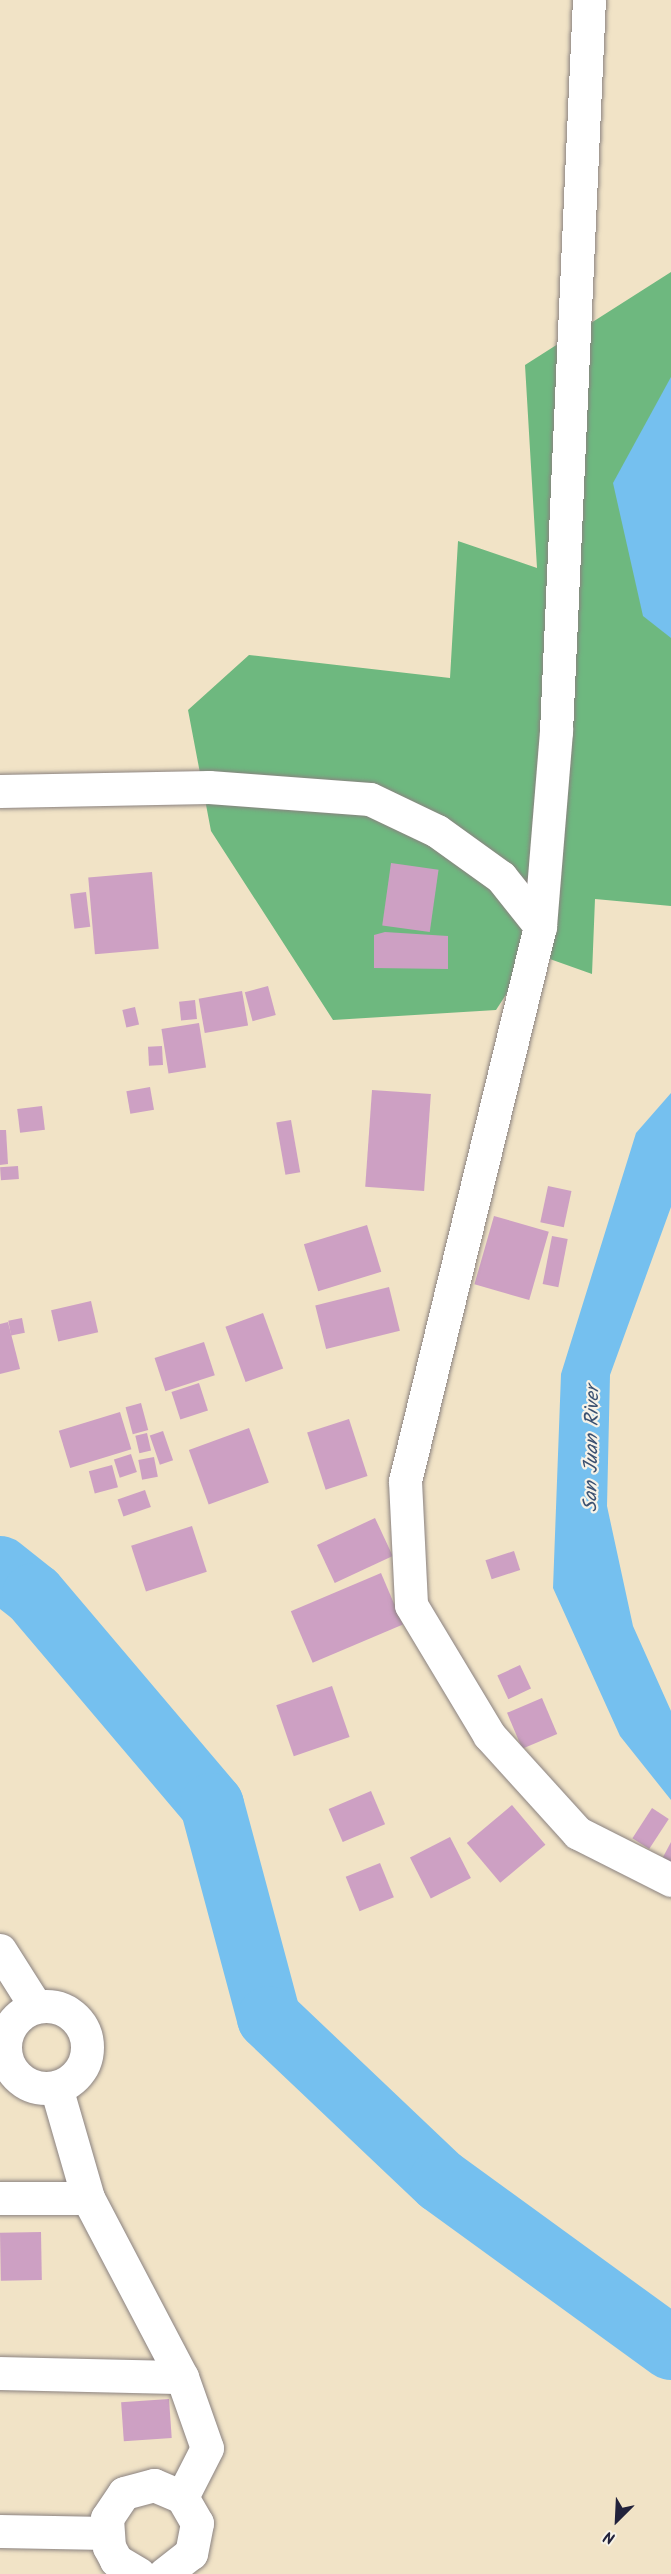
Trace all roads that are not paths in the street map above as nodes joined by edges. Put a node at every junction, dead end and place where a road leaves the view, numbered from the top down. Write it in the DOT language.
graph roads {
  1 [pos="590,0"];
  2 [pos="0,791"];
  3 [pos="540,926"];
  4 [pos="671,1880"];
  5 [pos="0,1950"];
  6 [pos="36,2007"];
  7 [pos="2,2049"];
  8 [pos="56,2087"];
  9 [pos="0,2198"];
  10 [pos="88,2198"];
  11 [pos="0,2373"];
  12 [pos="182,2377"];
  13 [pos="182,2497"];
  14 [pos="0,2531"];
  15 [pos="106,2534"];
  16 [pos="172,2572"];
  17 [pos="139,2574"];
  1 -- 3 [label="street"];
  2 -- 3 [label="street"];
  3 -- 4 [label="street"];
  5 -- 6 [label="street"];
  6 -- 7 [label="street"];
  6 -- 8 [label="street"];
  7 -- 8 [label="street"];
  8 -- 10 [label="street"];
  9 -- 10 [label="street"];
  10 -- 12 [label="street"];
  11 -- 12 [label="street"];
  12 -- 13 [label="street"];
  13 -- 15 [label="street"];
  13 -- 16 [label="street"];
  14 -- 15 [label="street"];
  15 -- 17 [label="street"];
}
